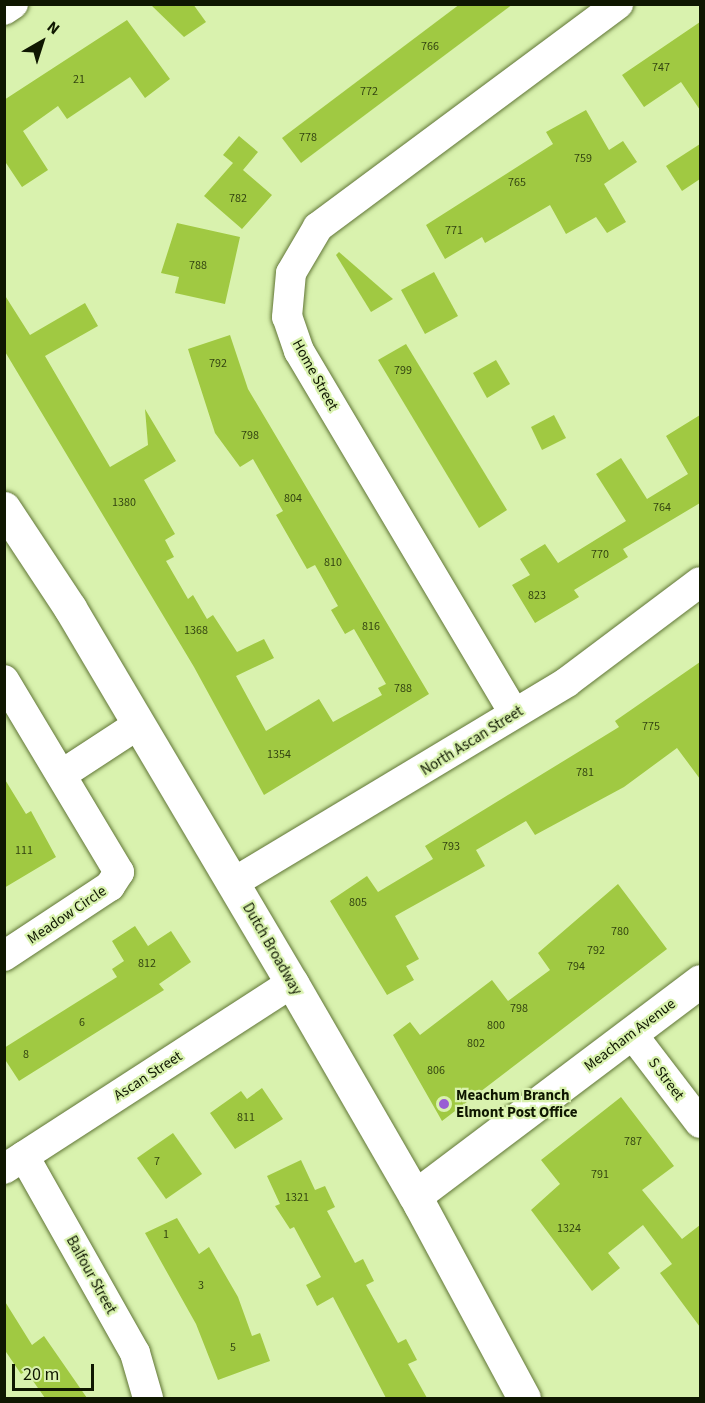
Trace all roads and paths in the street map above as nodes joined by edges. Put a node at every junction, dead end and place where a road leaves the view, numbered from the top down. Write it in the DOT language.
graph roads {
  1 [pos="13,4"];
  2 [pos="618,4"];
  3 [pos="4,10"];
  4 [pos="4,508"];
  5 [pos="700,582"];
  6 [pos="4,680"];
  7 [pos="514,713"];
  8 [pos="139,724"];
  9 [pos="64,773"];
  10 [pos="233,883"];
  11 [pos="4,956"];
  12 [pos="700,981"];
  13 [pos="292,983"];
  14 [pos="632,1034"];
  15 [pos="700,1124"];
  16 [pos="14,1162"];
  17 [pos="415,1196"];
  18 [pos="148,1398"];
  19 [pos="524,1398"];
  1 -- 3 [label="street"];
  2 -- 7 [label="street, Home Street"];
  4 -- 8 [label="main road, Dutch Broadway"];
  5 -- 7 [label="street, North Ascan Street"];
  6 -- 9 [label="street, Meadow Circle"];
  7 -- 10 [label="street, North Ascan Street"];
  8 -- 9 [label="street"];
  8 -- 10 [label="main road, Dutch Broadway"];
  9 -- 11 [label="street, Meadow Circle"];
  10 -- 13 [label="main road, Dutch Broadway"];
  12 -- 14 [label="main road, Meacham Avenue"];
  13 -- 16 [label="street, Ascan Street"];
  13 -- 17 [label="main road, Dutch Broadway"];
  14 -- 15 [label="street, S Street"];
  14 -- 17 [label="main road, Meacham Avenue"];
  16 -- 18 [label="street, Balfour Street"];
  17 -- 19 [label="main road, Dutch Broadway"];
}
